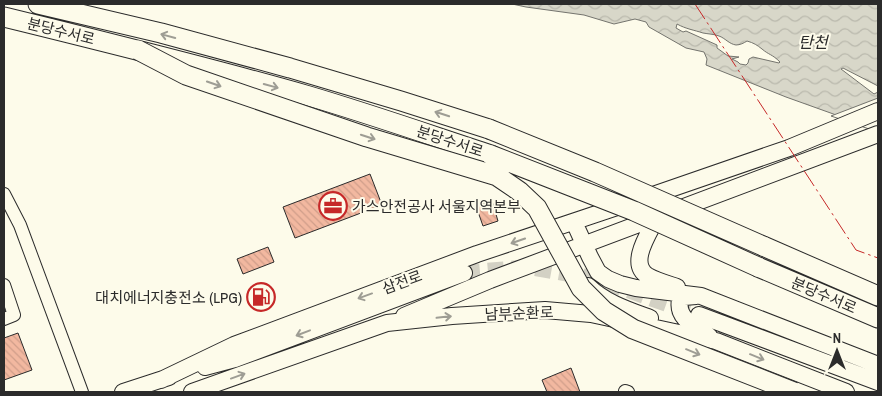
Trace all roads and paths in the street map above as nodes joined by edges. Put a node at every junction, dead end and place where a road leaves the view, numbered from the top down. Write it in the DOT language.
graph roads {
  1 [pos="38,4"];
  2 [pos="4,17"];
  3 [pos="138,50"];
  4 [pos="878,111"];
  5 [pos="878,134"];
  6 [pos="4,194"];
  7 [pos="659,216"];
  8 [pos="574,222"];
  9 [pos="556,228"];
  10 [pos="585,244"];
  11 [pos="763,246"];
  12 [pos="567,251"];
  13 [pos="464,273"];
  14 [pos="878,284"];
  15 [pos="4,285"];
  16 [pos="701,296"];
  17 [pos="878,296"];
  18 [pos="699,315"];
  19 [pos="878,318"];
  20 [pos="4,319"];
  21 [pos="387,323"];
  22 [pos="716,341"];
  23 [pos="878,365"];
  24 [pos="160,380"];
  25 [pos="878,382"];
  26 [pos="82,392"];
  27 [pos="123,392"];
  28 [pos="192,392"];
  29 [pos="794,392"];
  30 [pos="846,392"];
  11 -- 1 [label="highway, 분당수서로, one-way, bridge"];
  2 -- 3 [label="highway, 분당수서로"];
  3 -- 19 [label="highway, 분당수서로, one-way, bridge"];
  3 -- 29 [label="highway, one-way, bridge"];
  4 -- 8 [label="main road, 삼전로"];
  5 -- 7 [label="main road, 삼전로"];
  6 -- 26 [label="lane"];
  7 -- 10 [label="main road, 삼전로"];
  7 -- 16 [label="main road"];
  8 -- 9 [label="main road, 삼전로"];
  8 -- 10 [label="main road"];
  9 -- 12 [label="main road"];
  9 -- 24 [label="main road, 삼전로, one-way"];
  10 -- 12 [label="main road, 삼전로"];
  10 -- 16 [label="main road"];
  11 -- 14 [label="highway"];
  11 -- 17 [label="highway, 분당수서로"];
  12 -- 21 [label="main road, 삼전로"];
  12 -- 22 [label="main road"];
  13 -- 24 [label="main road, one-way"];
  15 -- 20 [label="lane"];
  16 -- 22 [label="main road"];
  16 -- 23 [label="main road"];
  18 -- 25 [label="main road"];
  21 -- 22 [label="main road, 남부순환로, one-way"];
  28 -- 21 [label="main road, 남부순환로, one-way"];
  22 -- 30 [label="main road, 남부순환로, one-way"];
  24 -- 27 [label="main road"];
}
